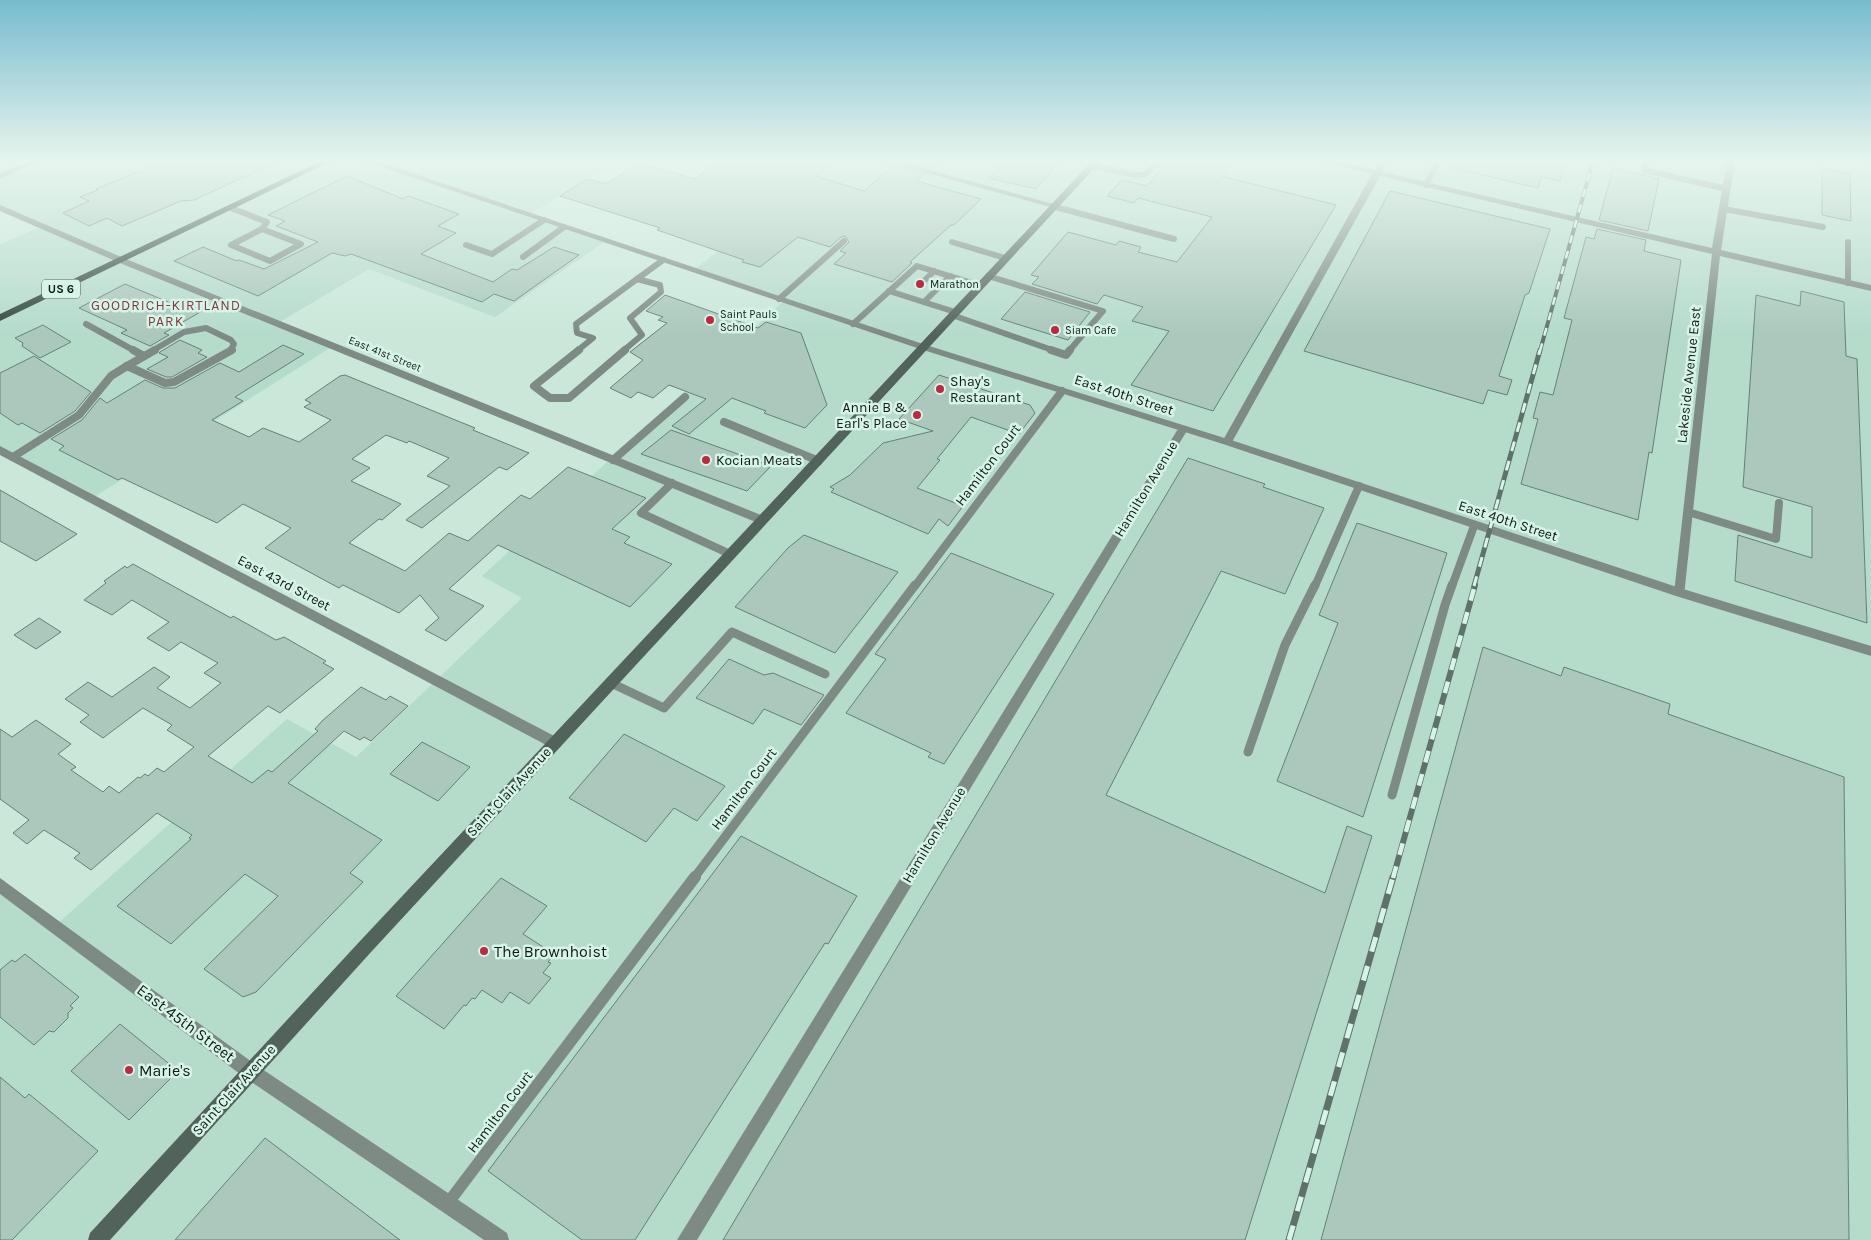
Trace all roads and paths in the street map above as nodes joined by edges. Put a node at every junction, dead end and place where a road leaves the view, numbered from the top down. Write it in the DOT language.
graph roads {
  1 [pos="25,219"];
  2 [pos="209,219"];
  3 [pos="259,219"];
  4 [pos="541,219"];
  5 [pos="1041,219"];
  6 [pos="1100,219"];
  7 [pos="1353,219"];
  8 [pos="1570,219"];
  9 [pos="1722,219"];
  10 [pos="1779,219"];
  11 [pos="544,220"];
  12 [pos="564,227"];
  13 [pos="1824,227"];
  14 [pos="262,229"];
  15 [pos="1174,239"];
  16 [pos="844,241"];
  17 [pos="952,242"];
  18 [pos="1848,242"];
  19 [pos="466,245"];
  20 [pos="1716,253"];
  21 [pos="523,257"];
  22 [pos="1005,258"];
  23 [pos="663,260"];
  24 [pos="123,261"];
  25 [pos="934,271"];
  26 [pos="950,276"];
  27 [pos="988,276"];
  28 [pos="637,279"];
  29 [pos="925,280"];
  30 [pos="1848,283"];
  31 [pos="979,285"];
  32 [pos="1871,288"];
  33 [pos="915,290"];
  34 [pos="888,291"];
  35 [pos="907,297"];
  36 [pos="779,299"];
  37 [pos="924,302"];
  38 [pos="954,313"];
  39 [pos="0,318"];
  40 [pos="86,324"];
  41 [pos="853,324"];
  42 [pos="923,347"];
  43 [pos="144,356"];
  44 [pos="126,366"];
  45 [pos="1062,390"];
  46 [pos="685,397"];
  47 [pos="724,422"];
  48 [pos="1182,429"];
  49 [pos="1227,442"];
  50 [pos="0,450"];
  51 [pos="13,457"];
  52 [pos="613,460"];
  53 [pos="819,461"];
  54 [pos="672,483"];
  55 [pos="1359,486"];
  56 [pos="1779,502"];
  57 [pos="1688,512"];
  58 [pos="762,520"];
  59 [pos="1474,526"];
  60 [pos="730,554"];
  61 [pos="1680,593"];
  62 [pos="1871,652"];
  63 [pos="825,674"];
  64 [pos="611,683"];
  65 [pos="555,743"];
  66 [pos="1248,752"];
  67 [pos="1392,795"];
  68 [pos="0,884"];
  69 [pos="250,1071"];
  70 [pos="448,1203"];
  71 [pos="97,1240"];
  72 [pos="500,1240"];
  73 [pos="686,1240"];
  1 -- 24 [label="street, East 41st Street"];
  2 -- 24 [label="main road, US 6"];
  3 -- 14 [label="lane"];
  4 -- 11 [label="street, East 40th Street"];
  5 -- 22 [label="main road, Saint Clair Avenue"];
  6 -- 15 [label="lane"];
  7 -- 49 [label="street"];
  8 -- 20 [label="street"];
  9 -- 20 [label="street, Lakeside Avenue East"];
  10 -- 13 [label="lane"];
  11 -- 12 [label="street, East 40th Street"];
  11 -- 19 [label="lane"];
  12 -- 21 [label="lane"];
  12 -- 23 [label="street, East 40th Street"];
  14 -- 14 [label="lane"];
  16 -- 36 [label="lane"];
  17 -- 22 [label="lane"];
  18 -- 30 [label="lane"];
  20 -- 30 [label="street"];
  20 -- 57 [label="street, Lakeside Avenue East"];
  22 -- 27 [label="main road, Saint Clair Avenue"];
  23 -- 28 [label="lane"];
  23 -- 36 [label="street, East 40th Street"];
  24 -- 39 [label="main road, US 6"];
  24 -- 52 [label="street, East 41st Street"];
  25 -- 26 [label="lane"];
  25 -- 29 [label="lane"];
  25 -- 34 [label="lane"];
  26 -- 31 [label="lane"];
  26 -- 37 [label="lane"];
  27 -- 31 [label="main road, Saint Clair Avenue"];
  27 -- 38 [label="lane"];
  28 -- 28 [label="lane"];
  30 -- 32 [label="street"];
  31 -- 38 [label="main road, Saint Clair Avenue"];
  33 -- 35 [label="lane"];
  34 -- 35 [label="lane"];
  34 -- 41 [label="lane"];
  35 -- 37 [label="lane"];
  36 -- 41 [label="street, East 40th Street"];
  37 -- 38 [label="lane"];
  38 -- 42 [label="main road, Saint Clair Avenue"];
  40 -- 43 [label="lane"];
  41 -- 42 [label="street, East 40th Street"];
  42 -- 45 [label="street, East 40th Street"];
  42 -- 53 [label="main road, Saint Clair Avenue"];
  43 -- 44 [label="lane"];
  43 -- 44 [label="lane"];
  44 -- 51 [label="lane"];
  45 -- 48 [label="street, East 40th Street"];
  45 -- 70 [label="lane, Hamilton Court"];
  46 -- 52 [label="lane"];
  47 -- 53 [label="lane"];
  48 -- 49 [label="street, East 40th Street"];
  48 -- 73 [label="street, Hamilton Avenue"];
  49 -- 55 [label="street, East 40th Street"];
  50 -- 51 [label="street, East 43rd Street"];
  51 -- 65 [label="street, East 43rd Street"];
  52 -- 54 [label="street, East 41st Street"];
  53 -- 58 [label="main road, Saint Clair Avenue"];
  54 -- 58 [label="street, East 41st Street"];
  54 -- 60 [label="lane"];
  55 -- 59 [label="street, East 40th Street"];
  55 -- 66 [label="lane"];
  56 -- 57 [label="lane"];
  57 -- 61 [label="street, Lakeside Avenue East"];
  58 -- 60 [label="main road, Saint Clair Avenue"];
  59 -- 61 [label="street, East 40th Street"];
  59 -- 67 [label="lane"];
  60 -- 64 [label="main road, Saint Clair Avenue"];
  61 -- 62 [label="street, East 40th Street"];
  63 -- 64 [label="lane"];
  64 -- 65 [label="main road, Saint Clair Avenue"];
  65 -- 69 [label="main road, Saint Clair Avenue"];
  68 -- 69 [label="street, East 45th Street"];
  69 -- 70 [label="street, East 45th Street"];
  69 -- 71 [label="main road, Saint Clair Avenue"];
  70 -- 72 [label="street, East 45th Street"];
}
